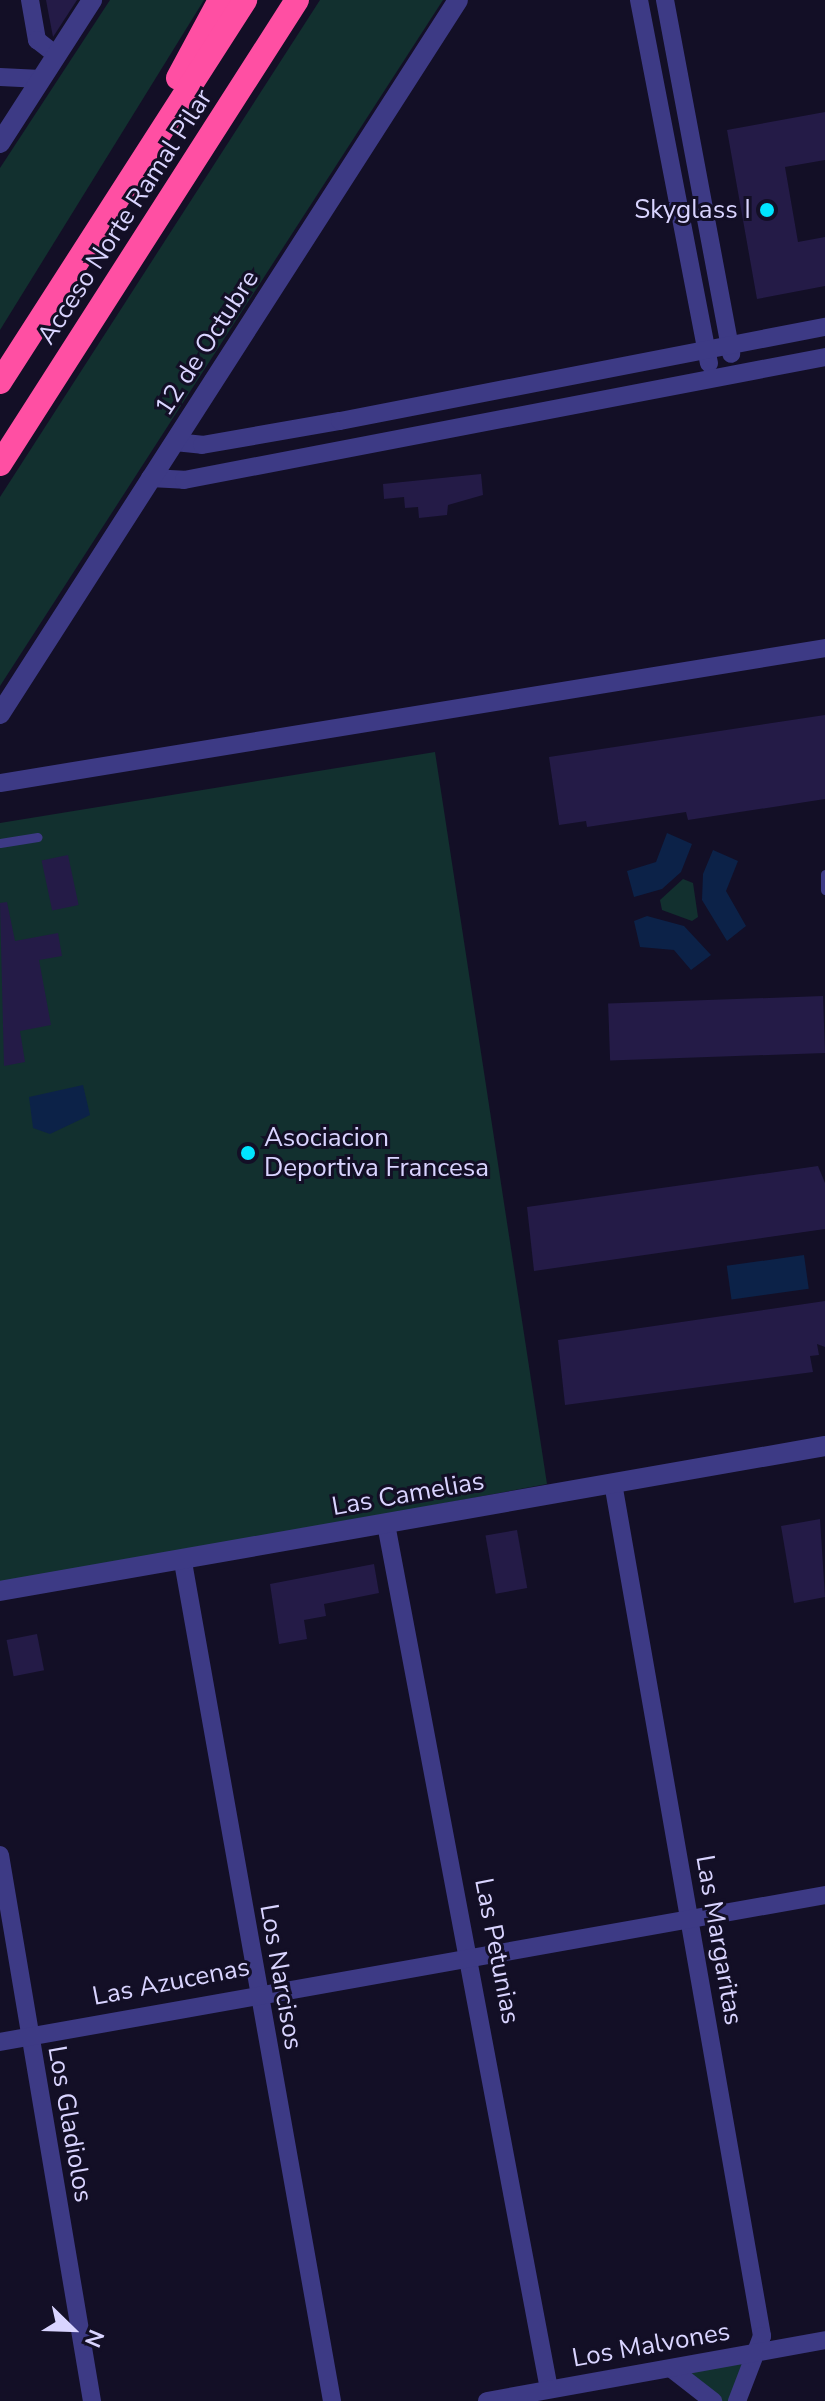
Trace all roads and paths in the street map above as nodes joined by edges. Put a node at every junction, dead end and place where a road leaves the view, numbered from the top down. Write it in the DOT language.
graph roads {
  1 [pos="30,0"];
  2 [pos="92,0"];
  3 [pos="220,0"];
  4 [pos="245,0"];
  5 [pos="297,0"];
  6 [pos="307,0"];
  7 [pos="458,0"];
  8 [pos="639,0"];
  9 [pos="665,0"];
  10 [pos="56,55"];
  11 [pos="251,72"];
  12 [pos="679,75"];
  13 [pos="0,77"];
  14 [pos="41,79"];
  15 [pos="656,79"];
  16 [pos="0,143"];
  17 [pos="97,232"];
  18 [pos="825,327"];
  19 [pos="730,346"];
  20 [pos="706,351"];
  21 [pos="825,357"];
  22 [pos="734,373"];
  23 [pos="713,377"];
  24 [pos="0,382"];
  25 [pos="340,421"];
  26 [pos="175,442"];
  27 [pos="346,451"];
  28 [pos="0,464"];
  29 [pos="150,478"];
  30 [pos="825,648"];
  31 [pos="0,714"];
  32 [pos="0,783"];
  33 [pos="38,837"];
  34 [pos="0,843"];
  35 [pos="825,874"];
  36 [pos="825,890"];
  37 [pos="825,1446"];
  38 [pos="613,1483"];
  39 [pos="386,1524"];
  40 [pos="183,1562"];
  41 [pos="0,1591"];
  42 [pos="0,1855"];
  43 [pos="825,1895"];
  44 [pos="689,1919"];
  45 [pos="472,1955"];
  46 [pos="257,1991"];
  47 [pos="29,2037"];
  48 [pos="0,2042"];
  49 [pos="825,2340"];
  50 [pos="761,2350"];
  51 [pos="673,2370"];
  52 [pos="549,2389"];
  53 [pos="92,2401"];
  54 [pos="332,2401"];
  55 [pos="487,2401"];
  56 [pos="713,2401"];
  57 [pos="737,2401"];
  1 -- 10 [label="street"];
  2 -- 10 [label="street"];
  3 -- 17 [label="highway"];
  4 -- 17 [label="highway, Acceso Norte Ramal Pilar"];
  5 -- 11 [label="highway, Acceso Norte Ramal Pilar"];
  6 -- 11 [label="highway"];
  7 -- 26 [label="street, 12 de Octubre"];
  8 -- 15 [label="street"];
  9 -- 12 [label="street"];
  10 -- 14 [label="street"];
  11 -- 28 [label="highway, Acceso Norte Ramal Pilar"];
  12 -- 15 [label="lane"];
  12 -- 19 [label="street"];
  13 -- 14 [label="street"];
  14 -- 16 [label="street"];
  15 -- 20 [label="street"];
  17 -- 24 [label="highway, Acceso Norte Ramal Pilar"];
  18 -- 19 [label="street"];
  19 -- 20 [label="street"];
  19 -- 22 [label="street"];
  20 -- 23 [label="street"];
  20 -- 25 [label="street"];
  21 -- 22 [label="street"];
  22 -- 23 [label="street"];
  23 -- 27 [label="street"];
  25 -- 26 [label="street"];
  25 -- 27 [label="street"];
  26 -- 29 [label="street, 12 de Octubre"];
  27 -- 29 [label="street"];
  29 -- 31 [label="street, 12 de Octubre"];
  30 -- 32 [label="street"];
  33 -- 34 [label="lane"];
  35 -- 36 [label="lane"];
  37 -- 38 [label="street, Las Camelias"];
  38 -- 39 [label="street, Las Camelias"];
  38 -- 44 [label="street, Las Margaritas"];
  39 -- 40 [label="street, Las Camelias"];
  39 -- 45 [label="street, Las Petunias"];
  40 -- 41 [label="street, Las Camelias"];
  40 -- 46 [label="street, Los Narcisos"];
  42 -- 47 [label="street, Los Gladiolos"];
  43 -- 44 [label="street, Las Azucenas"];
  44 -- 45 [label="street, Las Azucenas"];
  44 -- 50 [label="street, Las Margaritas"];
  45 -- 46 [label="street, Las Azucenas"];
  45 -- 52 [label="street, Las Petunias"];
  46 -- 47 [label="street, Las Azucenas"];
  46 -- 54 [label="street, Los Narcisos"];
  47 -- 48 [label="street, Las Azucenas"];
  47 -- 53 [label="street, Los Gladiolos"];
  49 -- 50 [label="street, Los Malvones"];
  50 -- 51 [label="street, Los Malvones"];
  50 -- 57 [label="street"];
  51 -- 52 [label="street, Los Malvones"];
  51 -- 56 [label="street"];
  52 -- 55 [label="street, Los Malvones"];
}
